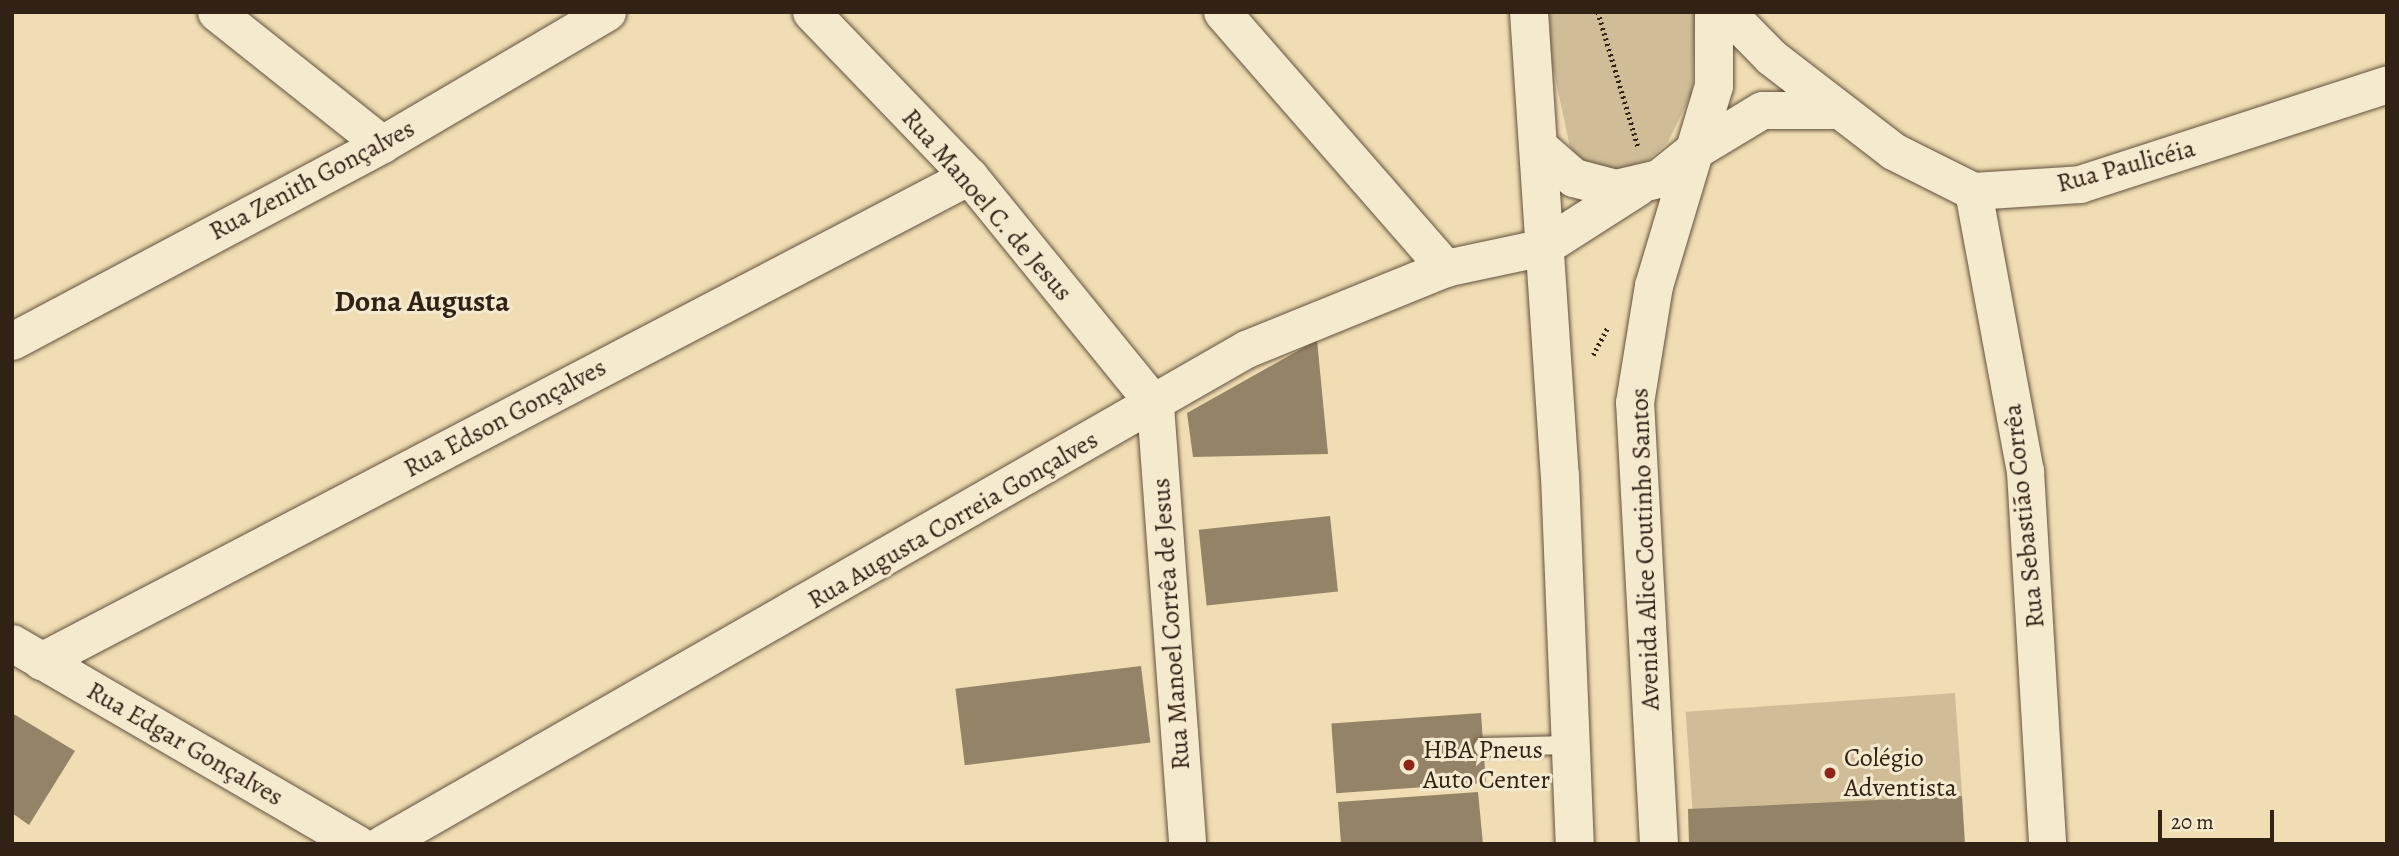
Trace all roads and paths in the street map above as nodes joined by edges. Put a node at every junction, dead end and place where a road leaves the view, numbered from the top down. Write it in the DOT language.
graph roads {
  1 [pos="216,12"];
  2 [pos="607,12"];
  3 [pos="811,12"];
  4 [pos="1222,12"];
  5 [pos="1529,12"];
  6 [pos="1714,12"];
  7 [pos="1727,12"];
  8 [pos="2387,84"];
  9 [pos="1837,110"];
  10 [pos="382,144"];
  11 [pos="1541,149"];
  12 [pos="1694,151"];
  13 [pos="969,176"];
  14 [pos="1638,187"];
  15 [pos="1973,191"];
  16 [pos="1545,247"];
  17 [pos="1445,268"];
  18 [pos="12,341"];
  19 [pos="1155,405"];
  20 [pos="27,652"];
  21 [pos="1571,745"];
  22 [pos="1483,747"];
  23 [pos="358,844"];
  24 [pos="382,844"];
  25 [pos="1187,844"];
  26 [pos="1575,844"];
  27 [pos="1659,844"];
  28 [pos="2047,844"];
  1 -- 10 [label="street"];
  2 -- 10 [label="street, Rua Zenith Gonçalves"];
  3 -- 13 [label="street, Rua Manoel C. de Jesus"];
  4 -- 17 [label="street"];
  5 -- 11 [label="main road"];
  6 -- 12 [label="main road, Avenida Alice Coutinho Santos"];
  7 -- 9 [label="street, Rua Paulicéia"];
  8 -- 15 [label="street, Rua Paulicéia"];
  9 -- 12 [label="street"];
  9 -- 15 [label="street, Rua Paulicéia"];
  10 -- 18 [label="street, Rua Zenith Gonçalves"];
  11 -- 14 [label="main road"];
  11 -- 16 [label="main road"];
  12 -- 14 [label="main road"];
  12 -- 27 [label="main road, Avenida Alice Coutinho Santos"];
  13 -- 19 [label="street, Rua Manoel C. de Jesus"];
  13 -- 20 [label="street, Rua Edson Gonçalves"];
  14 -- 16 [label="main road"];
  15 -- 28 [label="street, Rua Sebastião Corrêa"];
  16 -- 17 [label="street, Rua Augusta Correia Gonçalves"];
  16 -- 21 [label="main road"];
  17 -- 19 [label="street, Rua Augusta Correia Gonçalves"];
  19 -- 24 [label="street, Rua Augusta Correia Gonçalves"];
  19 -- 25 [label="street, Rua Manoel Corrêa de Jesus"];
  20 -- 23 [label="street, Rua Edgar Gonçalves"];
  21 -- 22 [label="lane"];
  21 -- 26 [label="main road"];
}
